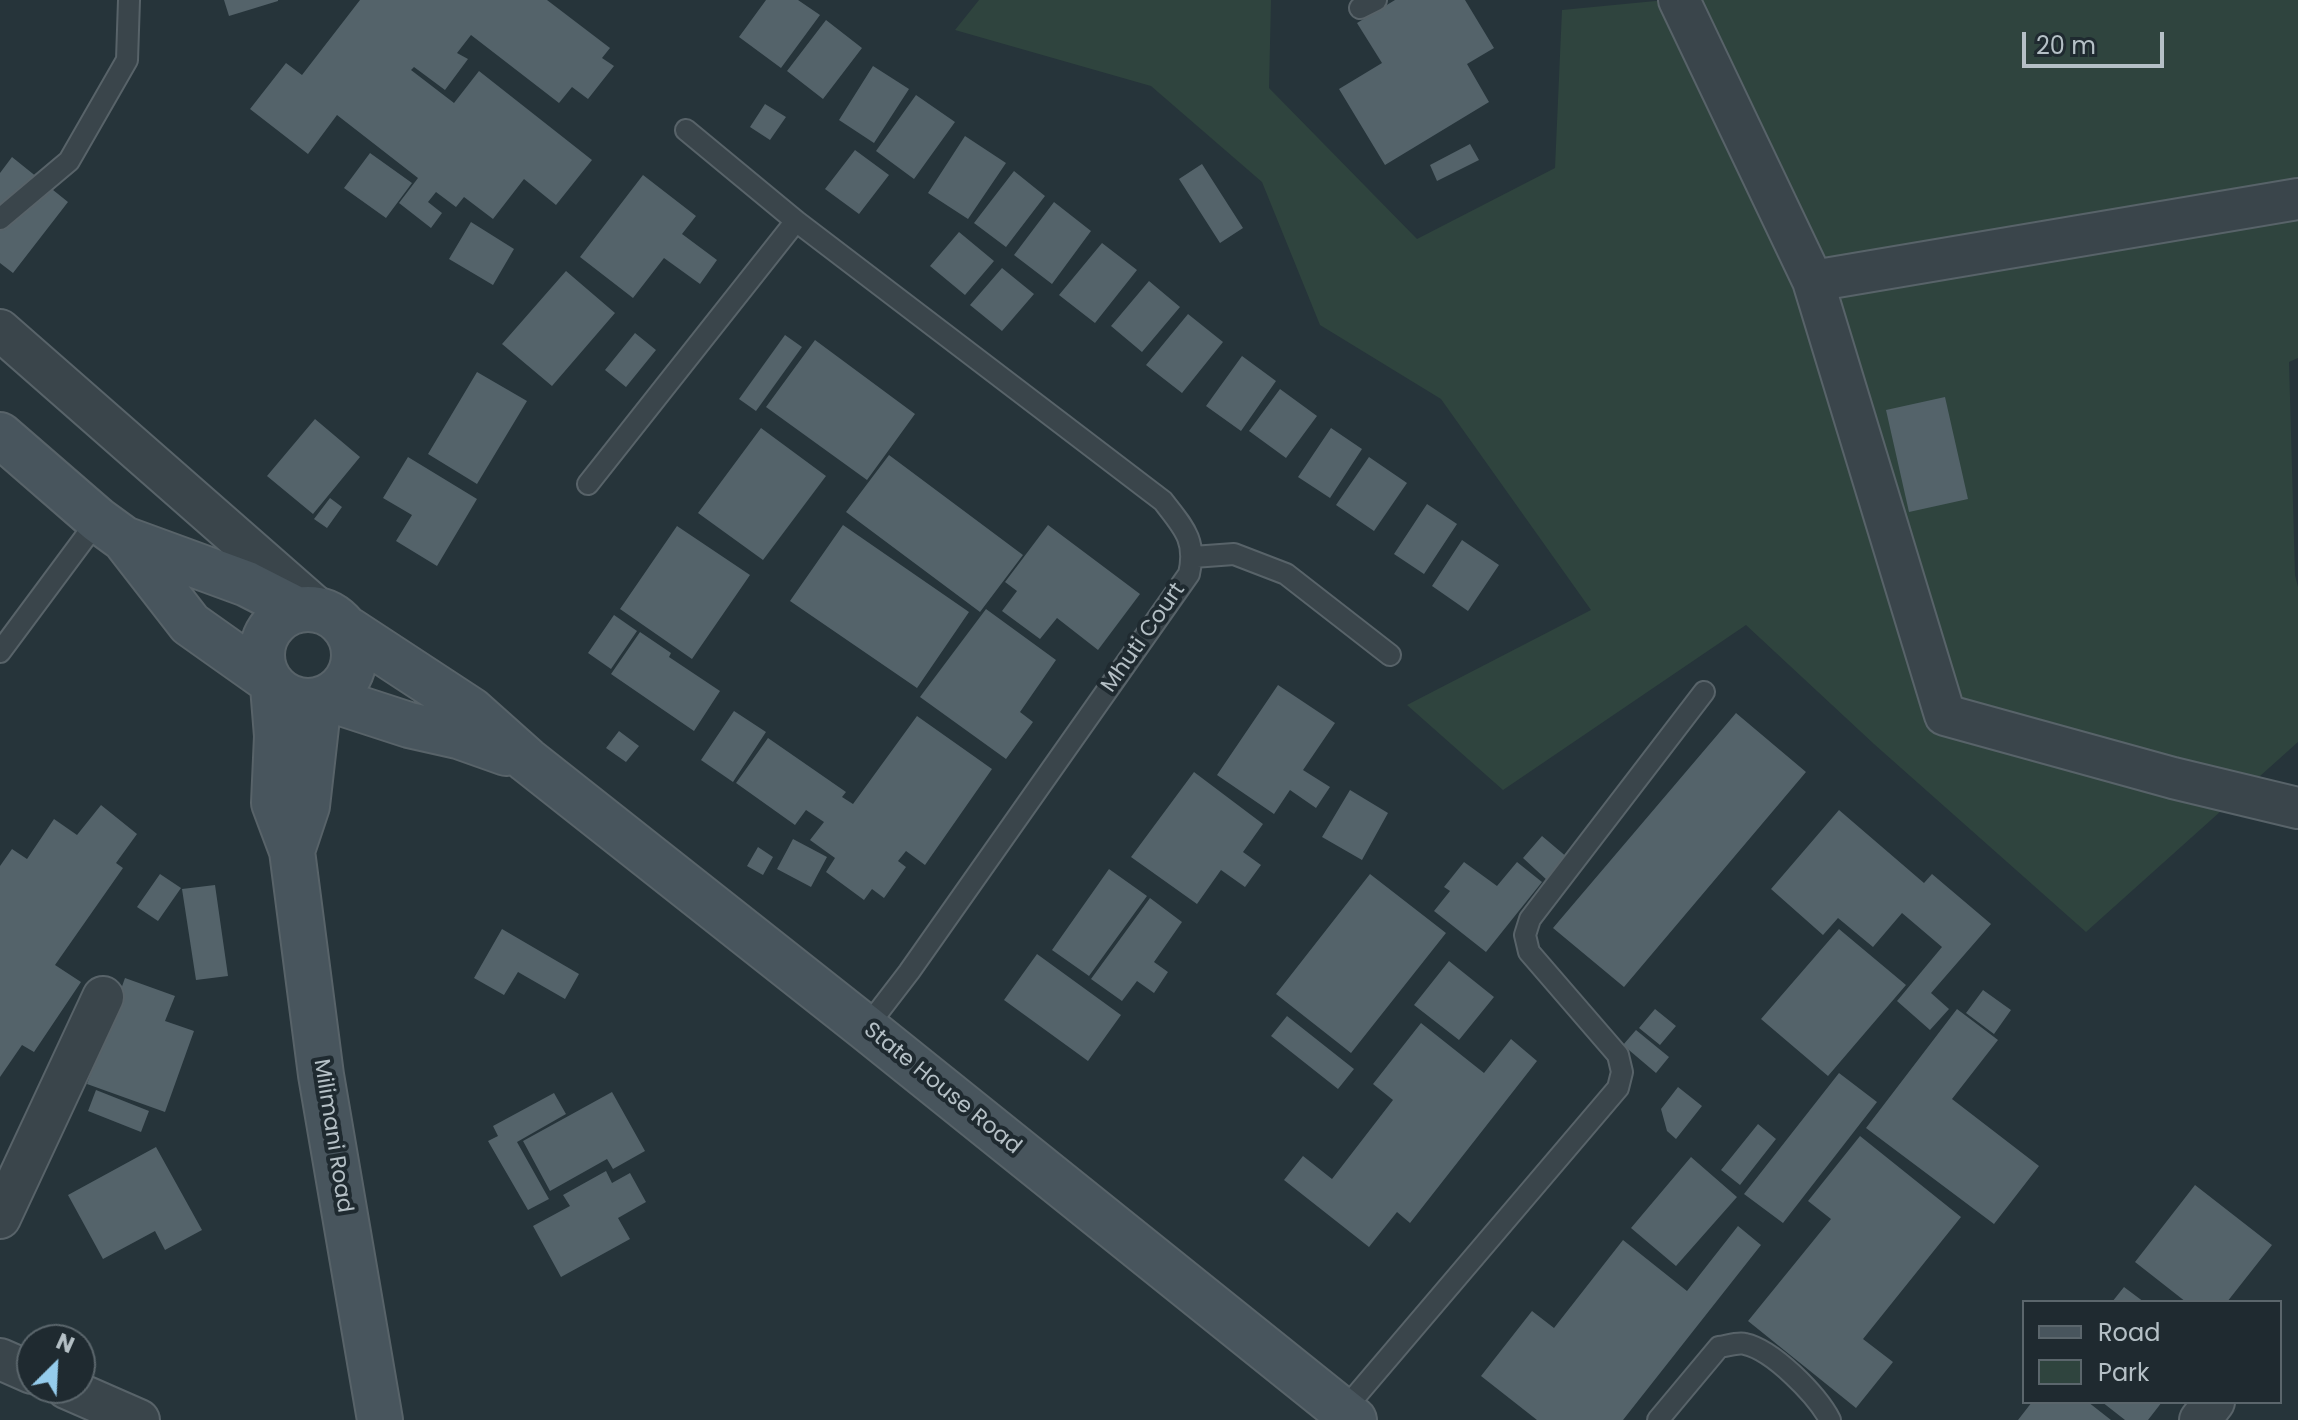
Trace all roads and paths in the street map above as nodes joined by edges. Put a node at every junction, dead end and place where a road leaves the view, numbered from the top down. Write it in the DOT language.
graph roads {
  1 [pos="129,0"];
  2 [pos="1679,0"];
  3 [pos="686,130"];
  4 [pos="2298,199"];
  5 [pos="0,219"];
  6 [pos="796,221"];
  7 [pos="1813,281"];
  8 [pos="0,330"];
  9 [pos="0,435"];
  10 [pos="588,484"];
  11 [pos="111,530"];
  12 [pos="1193,557"];
  13 [pos="321,616"];
  14 [pos="0,652"];
  15 [pos="1390,655"];
  16 [pos="271,683"];
  17 [pos="1704,692"];
  18 [pos="322,699"];
  19 [pos="527,760"];
  20 [pos="2298,808"];
  21 [pos="292,851"];
  22 [pos="103,997"];
  23 [pos="866,1028"];
  24 [pos="0,1218"];
  25 [pos="96,1401"];
  26 [pos="2212,1404"];
  27 [pos="1349,1416"];
  28 [pos="139,1420"];
  29 [pos="380,1420"];
  30 [pos="1658,1420"];
  31 [pos="1830,1420"];
  32 [pos="2200,1420"];
  1 -- 5 [label="lane"];
  2 -- 7 [label="street"];
  3 -- 6 [label="lane, Mhuti Court"];
  4 -- 7 [label="street"];
  6 -- 10 [label="lane"];
  6 -- 12 [label="lane, Mhuti Court"];
  7 -- 20 [label="street"];
  8 -- 13 [label="street"];
  9 -- 11 [label="main road, State House Road"];
  11 -- 13 [label="main road, State House Road"];
  11 -- 14 [label="lane"];
  11 -- 16 [label="main road, State House Road"];
  12 -- 15 [label="lane"];
  12 -- 23 [label="lane, Mhuti Court"];
  13 -- 16 [label="main road"];
  13 -- 18 [label="main road"];
  13 -- 19 [label="main road, State House Road"];
  16 -- 18 [label="main road"];
  16 -- 21 [label="main road, Milimani Road"];
  17 -- 27 [label="lane"];
  18 -- 19 [label="main road, State House Road"];
  18 -- 21 [label="main road, Milimani Road"];
  19 -- 23 [label="main road, State House Road"];
  21 -- 29 [label="main road, Milimani Road"];
  22 -- 24 [label="street"];
  23 -- 27 [label="main road, State House Road"];
  25 -- 28 [label="street"];
  26 -- 32 [label="street"];
  30 -- 31 [label="lane"];
}
